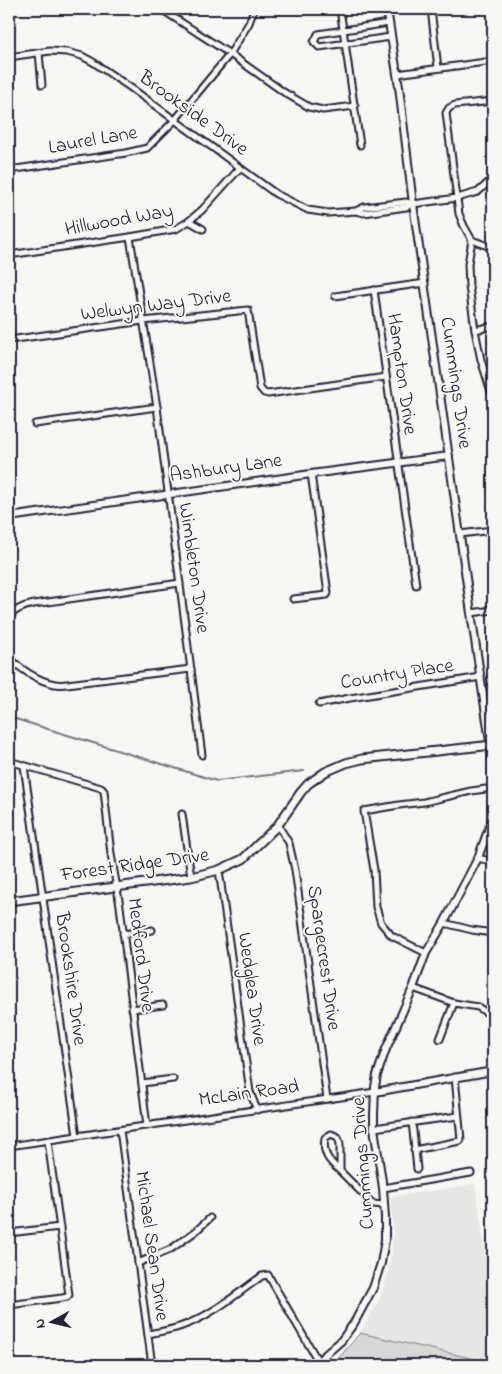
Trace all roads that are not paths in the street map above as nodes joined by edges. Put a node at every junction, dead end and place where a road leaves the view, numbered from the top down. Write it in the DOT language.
graph roads {
  1 [pos="161,9"];
  2 [pos="254,9"];
  3 [pos="340,9"];
  4 [pos="387,9"];
  5 [pos="431,9"];
  6 [pos="389,23"];
  7 [pos="343,30"];
  8 [pos="391,37"];
  9 [pos="345,44"];
  10 [pos="39,53"];
  11 [pos="230,54"];
  12 [pos="9,57"];
  13 [pos="493,61"];
  14 [pos="438,68"];
  15 [pos="397,74"];
  16 [pos="42,85"];
  17 [pos="493,101"];
  18 [pos="355,106"];
  19 [pos="175,120"];
  20 [pos="360,145"];
  21 [pos="240,168"];
  22 [pos="9,170"];
  23 [pos="493,178"];
  24 [pos="457,198"];
  25 [pos="414,204"];
  26 [pos="189,222"];
  27 [pos="203,229"];
  28 [pos="130,238"];
  29 [pos="472,240"];
  30 [pos="493,248"];
  31 [pos="9,254"];
  32 [pos="425,283"];
  33 [pos="374,290"];
  34 [pos="335,296"];
  35 [pos="143,321"];
  36 [pos="493,326"];
  37 [pos="475,330"];
  38 [pos="9,340"];
  39 [pos="386,377"];
  40 [pos="491,383"];
  41 [pos="493,398"];
  42 [pos="157,407"];
  43 [pos="35,424"];
  44 [pos="449,456"];
  45 [pos="398,462"];
  46 [pos="310,474"];
  47 [pos="168,494"];
  48 [pos="9,517"];
  49 [pos="493,530"];
  50 [pos="460,534"];
  51 [pos="180,583"];
  52 [pos="416,585"];
  53 [pos="293,599"];
  54 [pos="493,610"];
  55 [pos="471,613"];
  56 [pos="9,616"];
  57 [pos="9,657"];
  58 [pos="191,669"];
  59 [pos="480,677"];
  60 [pos="319,704"];
  61 [pos="492,745"];
  62 [pos="202,755"];
  63 [pos="9,761"];
  64 [pos="493,762"];
  65 [pos="24,766"];
  66 [pos="493,788"];
  67 [pos="182,814"];
  68 [pos="493,817"];
  69 [pos="278,825"];
  70 [pos="478,858"];
  71 [pos="493,862"];
  72 [pos="219,870"];
  73 [pos="190,877"];
  74 [pos="116,886"];
  75 [pos="43,896"];
  76 [pos="9,901"];
  77 [pos="444,923"];
  78 [pos="152,930"];
  79 [pos="493,933"];
  80 [pos="123,934"];
  81 [pos="426,953"];
  82 [pos="413,988"];
  83 [pos="454,1003"];
  84 [pos="163,1005"];
  85 [pos="132,1009"];
  86 [pos="490,1016"];
  87 [pos="440,1039"];
  88 [pos="493,1071"];
  89 [pos="455,1077"];
  90 [pos="173,1079"];
  91 [pos="142,1083"];
  92 [pos="374,1092"];
  93 [pos="327,1099"];
  94 [pos="257,1110"];
  95 [pos="458,1116"];
  96 [pos="412,1122"];
  97 [pos="147,1126"];
  98 [pos="374,1128"];
  99 [pos="120,1130"];
  100 [pos="77,1136"];
  101 [pos="48,1141"];
  102 [pos="9,1146"];
  103 [pos="414,1150"];
  104 [pos="417,1169"];
  105 [pos="340,1171"];
  106 [pos="471,1173"];
  107 [pos="383,1188"];
  108 [pos="384,1205"];
  109 [pos="210,1218"];
  110 [pos="60,1227"];
  111 [pos="9,1233"];
  112 [pos="138,1263"];
  113 [pos="9,1305"];
  114 [pos="148,1334"];
  115 [pos="320,1363"];
  116 [pos="152,1365"];
  117 [pos="312,1365"];
  1 -- 11 [label="street"];
  2 -- 11 [label="street, Laurel Lane"];
  3 -- 7 [label="street"];
  4 -- 6 [label="street, Cummings Drive"];
  5 -- 14 [label="street"];
  6 -- 7 [label="street"];
  6 -- 8 [label="street, Cummings Drive"];
  7 -- 9 [label="street"];
  7 -- 9 [label="street"];
  8 -- 9 [label="street"];
  8 -- 15 [label="street, Cummings Drive"];
  9 -- 18 [label="street"];
  10 -- 12 [label="street, Brookside Drive"];
  10 -- 16 [label="street"];
  10 -- 19 [label="street, Brookside Drive"];
  11 -- 18 [label="street"];
  11 -- 19 [label="street, Laurel Lane"];
  13 -- 14 [label="street"];
  14 -- 15 [label="street"];
  15 -- 25 [label="street, Cummings Drive"];
  17 -- 24 [label="street"];
  18 -- 20 [label="street"];
  19 -- 21 [label="street, Brookside Drive"];
  19 -- 22 [label="street, Laurel Lane"];
  21 -- 25 [label="street, Brookside Drive"];
  21 -- 26 [label="street, Hillwood Way"];
  23 -- 24 [label="street, Brookside Drive"];
  24 -- 25 [label="street, Brookside Drive"];
  24 -- 29 [label="street"];
  25 -- 32 [label="street, Cummings Drive"];
  26 -- 27 [label="street"];
  26 -- 28 [label="street, Hillwood Way"];
  28 -- 31 [label="street, Hillwood Way"];
  28 -- 35 [label="street, Wimbleton Drive"];
  29 -- 30 [label="street"];
  29 -- 37 [label="street"];
  32 -- 33 [label="street"];
  32 -- 44 [label="street, Cummings Drive"];
  33 -- 34 [label="street"];
  33 -- 39 [label="street, Hampton Drive"];
  35 -- 38 [label="street, Welwyn Way Drive"];
  35 -- 39 [label="street, Welwyn Way Drive"];
  35 -- 42 [label="street, Wimbleton Drive"];
  36 -- 37 [label="street"];
  37 -- 40 [label="street"];
  39 -- 45 [label="street, Hampton Drive"];
  40 -- 41 [label="street"];
  42 -- 43 [label="street"];
  42 -- 47 [label="street, Wimbleton Drive"];
  44 -- 45 [label="street, Ashbury Lane"];
  44 -- 50 [label="street, Cummings Drive"];
  45 -- 46 [label="street, Ashbury Lane"];
  45 -- 52 [label="street, Hampton Drive"];
  46 -- 47 [label="street, Ashbury Lane"];
  46 -- 53 [label="street"];
  47 -- 48 [label="street, Ashbury Lane"];
  47 -- 51 [label="street, Wimbleton Drive"];
  49 -- 50 [label="street"];
  50 -- 55 [label="street, Cummings Drive"];
  51 -- 56 [label="street"];
  51 -- 58 [label="street, Wimbleton Drive"];
  54 -- 55 [label="street"];
  55 -- 59 [label="street, Cummings Drive"];
  57 -- 58 [label="street"];
  58 -- 62 [label="street, Wimbleton Drive"];
  59 -- 60 [label="street, Country Place"];
  59 -- 61 [label="street, Cummings Drive"];
  61 -- 64 [label="street, Cummings Drive"];
  61 -- 69 [label="main road, Forest Ridge Drive"];
  63 -- 65 [label="street"];
  65 -- 74 [label="street, Medford Drive"];
  65 -- 75 [label="street, Brookshire Drive"];
  66 -- 81 [label="street"];
  67 -- 73 [label="street"];
  68 -- 70 [label="street, Cummings Drive"];
  69 -- 72 [label="main road, Forest Ridge Drive"];
  69 -- 93 [label="street, Spargecrest Drive"];
  70 -- 71 [label="street"];
  70 -- 77 [label="street, Cummings Drive"];
  72 -- 73 [label="main road, Forest Ridge Drive"];
  72 -- 94 [label="street, Wedglea Drive"];
  73 -- 74 [label="main road, Forest Ridge Drive"];
  74 -- 75 [label="main road, Forest Ridge Drive"];
  74 -- 80 [label="street, Medford Drive"];
  75 -- 76 [label="main road, Forest Ridge Drive"];
  75 -- 100 [label="street, Brookshire Drive"];
  77 -- 79 [label="street"];
  77 -- 81 [label="street, Cummings Drive"];
  78 -- 80 [label="street"];
  80 -- 85 [label="street, Medford Drive"];
  81 -- 82 [label="street, Cummings Drive"];
  82 -- 83 [label="street"];
  82 -- 92 [label="street, Cummings Drive"];
  83 -- 86 [label="street"];
  83 -- 87 [label="street"];
  84 -- 85 [label="street"];
  85 -- 91 [label="street, Medford Drive"];
  88 -- 89 [label="street, McLain Road"];
  89 -- 92 [label="street, McLain Road"];
  89 -- 95 [label="street"];
  90 -- 91 [label="street"];
  91 -- 97 [label="street, Medford Drive"];
  92 -- 93 [label="street, McLain Road"];
  92 -- 98 [label="street, Cummings Drive"];
  93 -- 94 [label="street, McLain Road"];
  94 -- 97 [label="street, McLain Road"];
  95 -- 96 [label="street"];
  95 -- 103 [label="street"];
  96 -- 98 [label="street"];
  96 -- 103 [label="street"];
  97 -- 99 [label="street, McLain Road"];
  98 -- 107 [label="street, Cummings Drive"];
  99 -- 100 [label="street, McLain Road"];
  99 -- 112 [label="street, Michael Sean Drive"];
  100 -- 101 [label="street, McLain Road"];
  101 -- 102 [label="street, McLain Road"];
  101 -- 110 [label="street"];
  103 -- 104 [label="street"];
  105 -- 105 [label="street"];
  105 -- 108 [label="street"];
  106 -- 107 [label="street"];
  107 -- 108 [label="street, Cummings Drive"];
  108 -- 115 [label="street, Cummings Drive"];
  109 -- 112 [label="street"];
  110 -- 111 [label="street"];
  110 -- 113 [label="street"];
  112 -- 114 [label="street, Michael Sean Drive"];
  114 -- 115 [label="street"];
  114 -- 116 [label="street, Michael Sean Drive"];
  115 -- 117 [label="street"];
}
